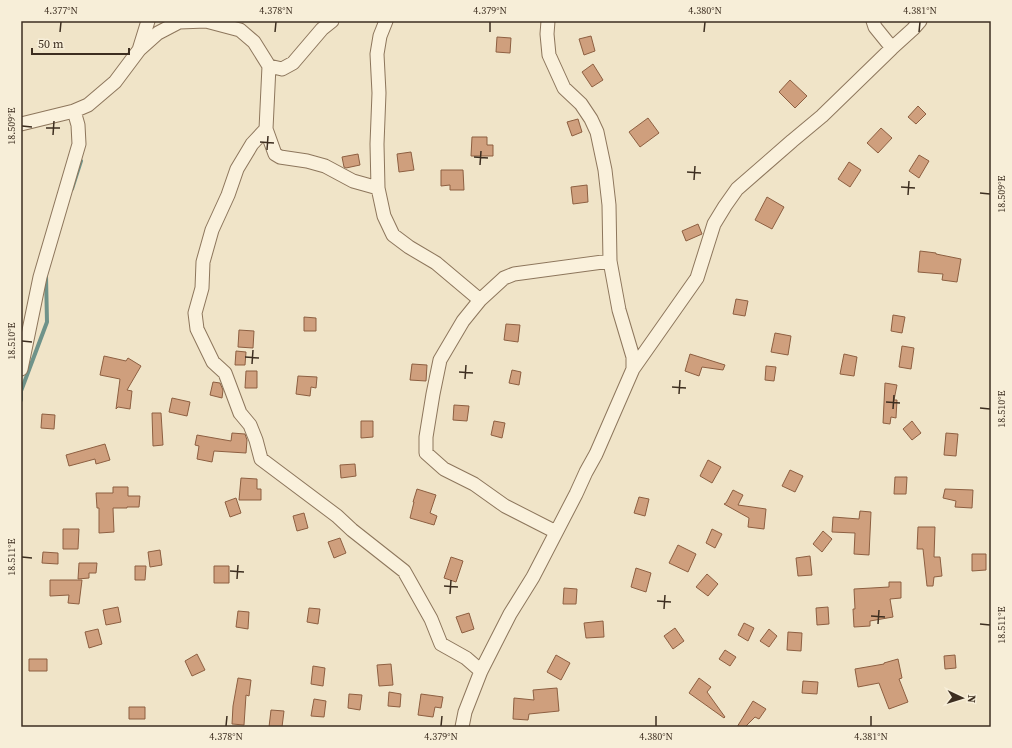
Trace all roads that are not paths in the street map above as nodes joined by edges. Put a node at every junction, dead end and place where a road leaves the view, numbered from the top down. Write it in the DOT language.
graph roads {
  1 [pos="148,21"];
  2 [pos="332,21"];
  3 [pos="386,21"];
  4 [pos="548,21"];
  5 [pos="873,21"];
  6 [pos="920,21"];
  7 [pos="892,48"];
  8 [pos="139,50"];
  9 [pos="269,66"];
  10 [pos="74,111"];
  11 [pos="21,124"];
  12 [pos="266,129"];
  13 [pos="378,188"];
  14 [pos="610,261"];
  15 [pos="480,300"];
  16 [pos="21,369"];
  17 [pos="634,370"];
  18 [pos="556,532"];
  19 [pos="481,671"];
  20 [pos="462,727"];
  1 -- 8 [label="street"];
  2 -- 9 [label="street"];
  3 -- 13 [label="street"];
  4 -- 14 [label="street"];
  5 -- 7 [label="street"];
  6 -- 7 [label="street"];
  7 -- 17 [label="street"];
  8 -- 9 [label="street"];
  8 -- 10 [label="street"];
  9 -- 12 [label="street"];
  10 -- 11 [label="street"];
  10 -- 16 [label="street"];
  12 -- 13 [label="street"];
  12 -- 19 [label="street"];
  13 -- 15 [label="street"];
  14 -- 15 [label="street"];
  14 -- 17 [label="street"];
  15 -- 18 [label="street"];
  17 -- 18 [label="street"];
  18 -- 19 [label="street"];
  19 -- 20 [label="street"];
}
